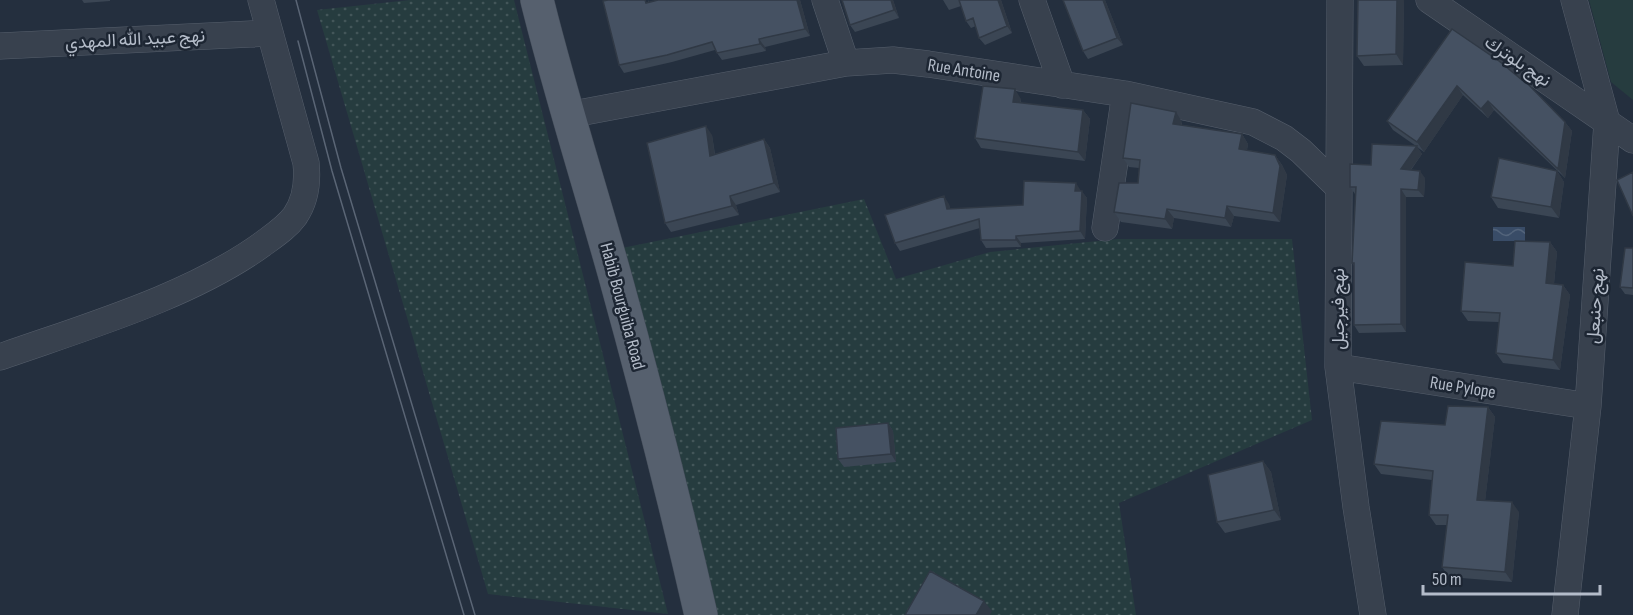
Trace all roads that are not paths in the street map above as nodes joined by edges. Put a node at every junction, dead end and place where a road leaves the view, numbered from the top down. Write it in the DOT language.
graph roads {
  1 [pos="261,0"];
  2 [pos="537,0"];
  3 [pos="825,0"];
  4 [pos="1032,0"];
  5 [pos="1340,0"];
  6 [pos="1429,0"];
  7 [pos="1574,0"];
  8 [pos="270,33"];
  9 [pos="0,46"];
  10 [pos="846,63"];
  11 [pos="1062,85"];
  12 [pos="1125,94"];
  13 [pos="568,115"];
  14 [pos="1607,122"];
  15 [pos="1633,140"];
  16 [pos="1338,187"];
  17 [pos="1105,228"];
  18 [pos="0,357"];
  19 [pos="1338,367"];
  20 [pos="1588,406"];
  21 [pos="701,615"];
  22 [pos="1373,615"];
  23 [pos="1565,615"];
  1 -- 8 [label="street"];
  2 -- 13 [label="main road, Habib Bourguiba Road"];
  3 -- 10 [label="street"];
  4 -- 11 [label="street"];
  5 -- 16 [label="street, نهج فيرجيل"];
  6 -- 14 [label="street, نهج بلوترك"];
  7 -- 14 [label="street, نهج حنبعل"];
  8 -- 9 [label="street, نهج عبيد الله المهدي"];
  8 -- 18 [label="street"];
  10 -- 11 [label="street, Rue Antoine"];
  10 -- 13 [label="street, Rue Antoine"];
  11 -- 12 [label="street, Rue Antoine"];
  12 -- 16 [label="street, Rue Antoine"];
  12 -- 17 [label="street"];
  13 -- 21 [label="main road, Habib Bourguiba Road"];
  14 -- 15 [label="street, نهج بلوترك"];
  14 -- 20 [label="street, نهج حنبعل"];
  16 -- 19 [label="street, نهج فيرجيل"];
  19 -- 20 [label="street, Rue Pylope"];
  19 -- 22 [label="street, نهج فيرجيل"];
  20 -- 23 [label="street, نهج حنبعل"];
}
